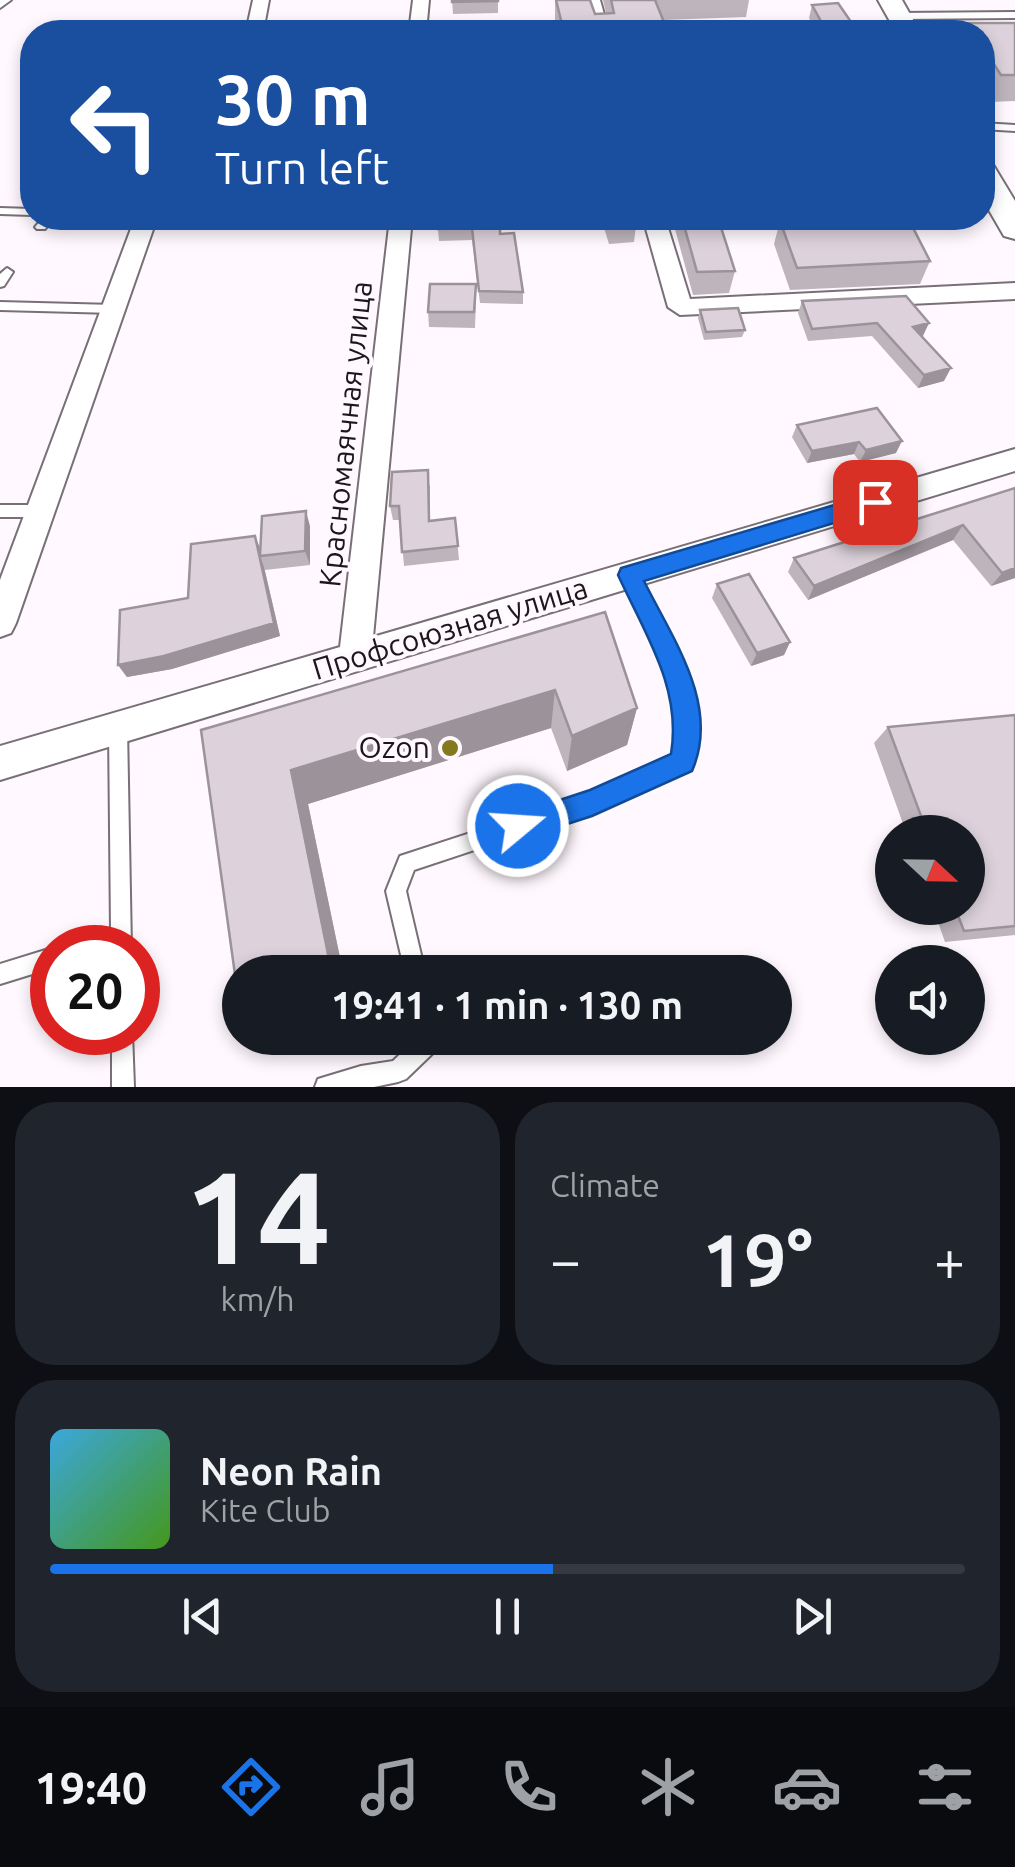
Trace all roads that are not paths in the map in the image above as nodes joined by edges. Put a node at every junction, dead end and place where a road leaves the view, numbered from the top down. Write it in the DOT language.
graph roads {
  1 [pos="1015,14"];
  2 [pos="899,16"];
  3 [pos="995,193"];
  4 [pos="1015,229"];
  5 [pos="142,230"];
  6 [pos="400,230"];
  7 [pos="658,230"];
  8 [pos="1015,291"];
  9 [pos="0,306"];
  10 [pos="114,309"];
  11 [pos="1015,460"];
  12 [pos="0,511"];
  13 [pos="42,511"];
  14 [pos="629,575"];
  15 [pos="0,624"];
  16 [pos="355,657"];
  17 [pos="118,727"];
  18 [pos="0,763"];
  19 [pos="121,925"];
  20 [pos="411,955"];
  21 [pos="30,965"];
  22 [pos="0,974"];
  23 [pos="122,1055"];
  24 [pos="416,1055"];
  25 [pos="362,1082"];
  26 [pos="122,1087"];
  27 [pos="326,1087"];
  1 -- 2 [label="lane"];
  3 -- 4 [label="main road"];
  5 -- 10 [label="street"];
  6 -- 16 [label="street, Красномаячная улица"];
  7 -- 8 [label="street"];
  9 -- 10 [label="lane"];
  10 -- 13 [label="street"];
  11 -- 14 [label="street, Профсоюзная улица"];
  12 -- 13 [label="lane"];
  13 -- 15 [label="street"];
  14 -- 16 [label="street, Профсоюзная улица"];
  14 -- 20 [label="lane"];
  16 -- 17 [label="street, Профсоюзная улица"];
  17 -- 18 [label="street, Профсоюзная улица"];
  17 -- 19 [label="lane"];
  21 -- 22 [label="lane"];
  23 -- 26 [label="lane"];
  24 -- 25 [label="lane"];
  25 -- 27 [label="lane"];
}
